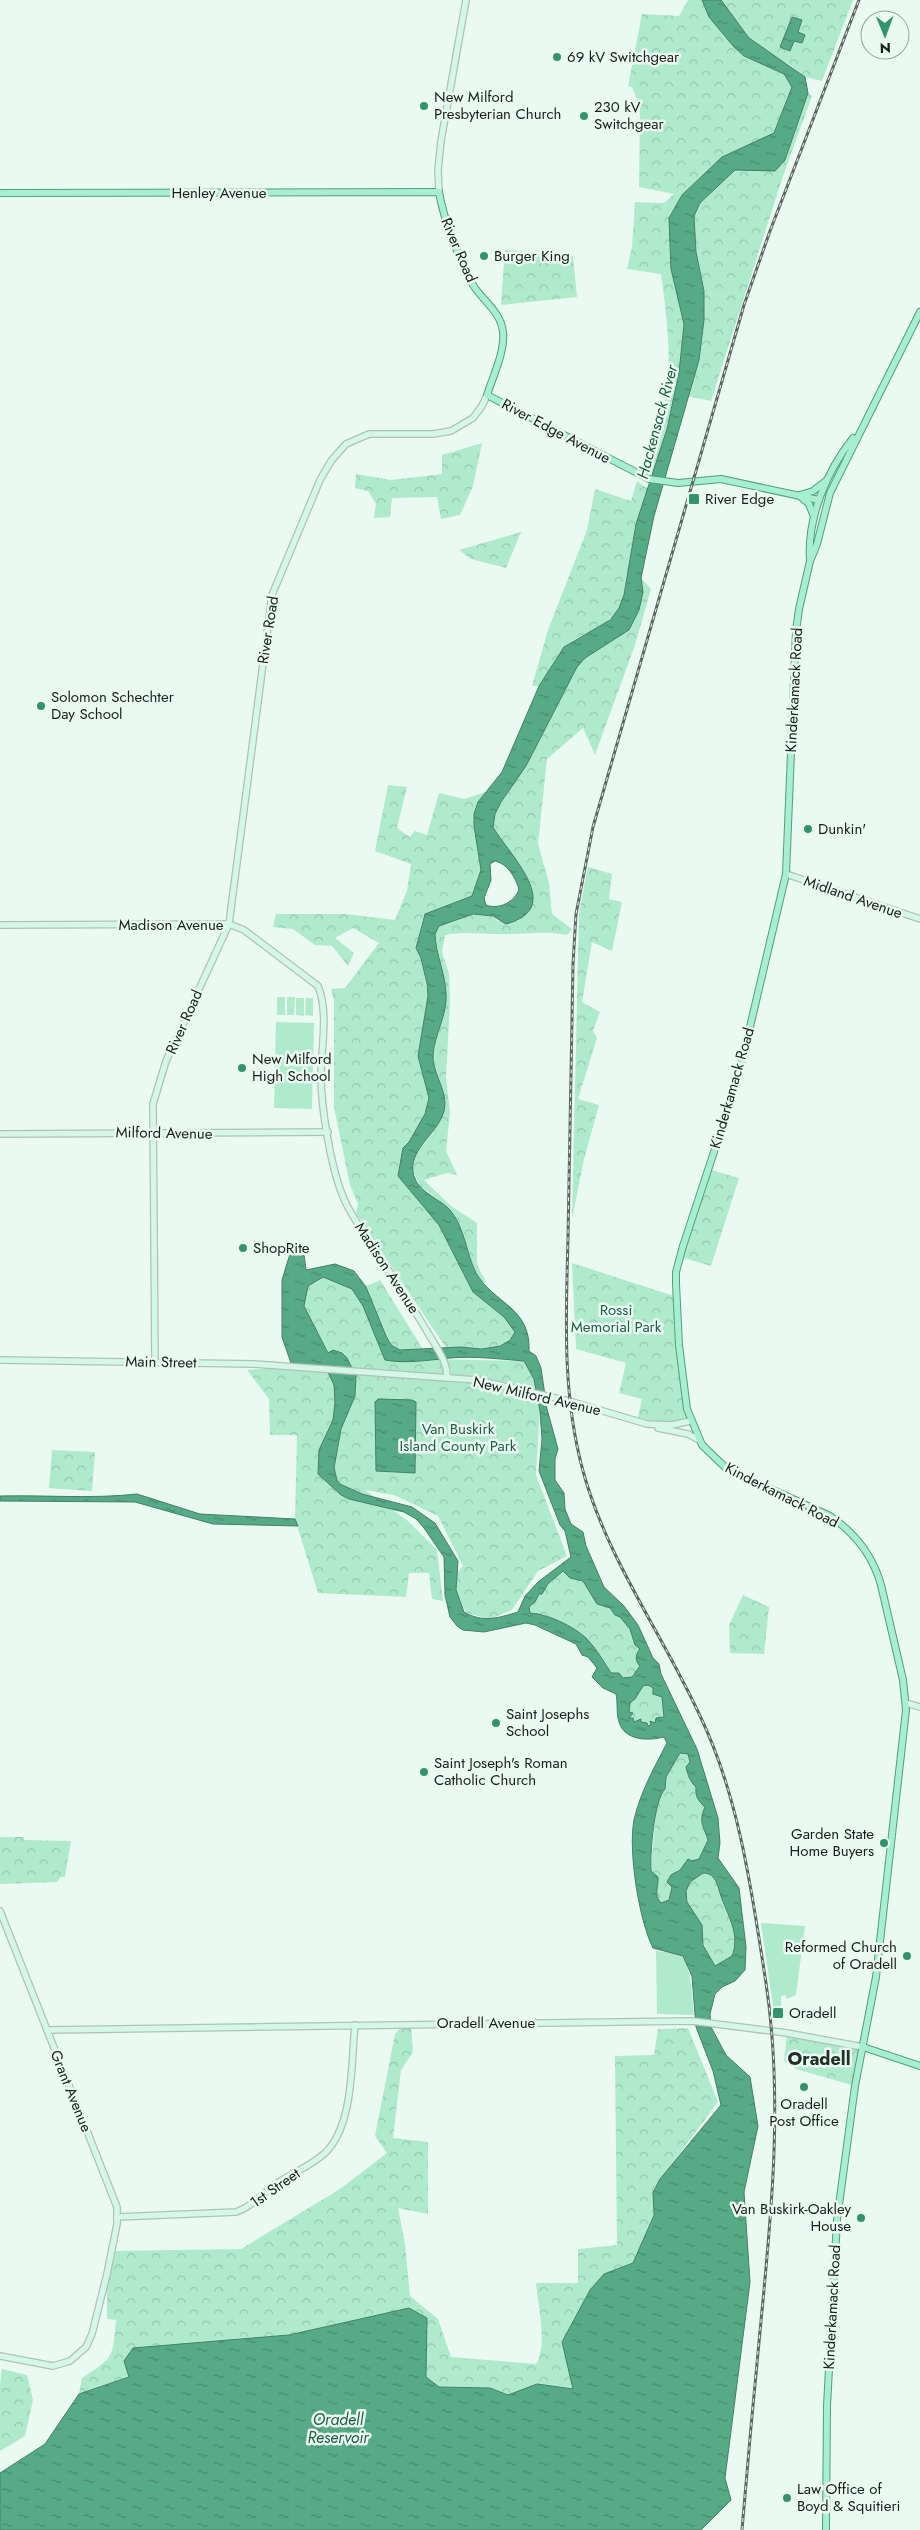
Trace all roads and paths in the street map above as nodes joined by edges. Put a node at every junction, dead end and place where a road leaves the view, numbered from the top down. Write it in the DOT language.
graph roads {
  1 [pos="466,0"];
  2 [pos="439,192"];
  3 [pos="0,193"];
  4 [pos="920,312"];
  5 [pos="487,395"];
  6 [pos="861,429"];
  7 [pos="847,458"];
  8 [pos="836,464"];
  9 [pos="828,478"];
  10 [pos="797,495"];
  11 [pos="819,500"];
  12 [pos="815,518"];
  13 [pos="810,562"];
  14 [pos="786,874"];
  15 [pos="920,919"];
  16 [pos="229,924"];
  17 [pos="0,925"];
  18 [pos="328,1132"];
  19 [pos="0,1134"];
  20 [pos="153,1135"];
  21 [pos="0,1360"];
  22 [pos="155,1362"];
  23 [pos="322,1369"];
  24 [pos="447,1378"];
  25 [pos="690,1421"];
  26 [pos="647,1424"];
  27 [pos="699,1440"];
  28 [pos="906,1703"];
  29 [pos="920,1707"];
  30 [pos="0,1911"];
  31 [pos="355,2025"];
  32 [pos="47,2030"];
  33 [pos="862,2047"];
  34 [pos="920,2066"];
  35 [pos="117,2217"];
  36 [pos="0,2356"];
  37 [pos="826,2530"];
  1 -- 2 [label="street, River Road"];
  2 -- 3 [label="main road, Henley Avenue"];
  2 -- 5 [label="main road, River Road"];
  4 -- 6 [label="main road, Kinderkamack Road"];
  5 -- 10 [label="main road, River Edge Avenue"];
  5 -- 16 [label="street, River Road"];
  6 -- 7 [label="main road, Kinderkamack Road"];
  6 -- 8 [label="main road"];
  7 -- 8 [label="main road"];
  7 -- 13 [label="main road, Kinderkamack Road"];
  8 -- 9 [label="main road"];
  9 -- 10 [label="main road"];
  9 -- 11 [label="main road"];
  10 -- 11 [label="main road, River Edge Avenue"];
  10 -- 12 [label="main road"];
  11 -- 12 [label="main road"];
  12 -- 13 [label="main road"];
  13 -- 14 [label="main road, Kinderkamack Road"];
  14 -- 15 [label="street, Midland Avenue"];
  14 -- 25 [label="main road, Kinderkamack Road"];
  16 -- 17 [label="street, Madison Avenue"];
  16 -- 18 [label="street, Madison Avenue"];
  16 -- 20 [label="street, River Road"];
  18 -- 20 [label="street, Milford Avenue"];
  18 -- 24 [label="street, Madison Avenue"];
  19 -- 20 [label="street, Milford Avenue"];
  20 -- 22 [label="street, River Road"];
  21 -- 22 [label="street, Main Street"];
  22 -- 23 [label="street, Main Street"];
  23 -- 24 [label="street, New Milford Avenue"];
  24 -- 26 [label="street, New Milford Avenue"];
  25 -- 26 [label="street, New Milford Avenue"];
  25 -- 27 [label="main road, Kinderkamack Road"];
  26 -- 27 [label="street"];
  27 -- 28 [label="main road, Kinderkamack Road"];
  28 -- 29 [label="street"];
  28 -- 33 [label="main road, Kinderkamack Road"];
  30 -- 32 [label="street, Grant Avenue"];
  31 -- 32 [label="street, Oradell Avenue"];
  31 -- 33 [label="street, Oradell Avenue"];
  31 -- 35 [label="street, 1st Street"];
  32 -- 35 [label="street, Grant Avenue"];
  33 -- 34 [label="main road, Oradell Avenue"];
  33 -- 37 [label="main road, Kinderkamack Road"];
  35 -- 36 [label="street, Grant Avenue"];
}
